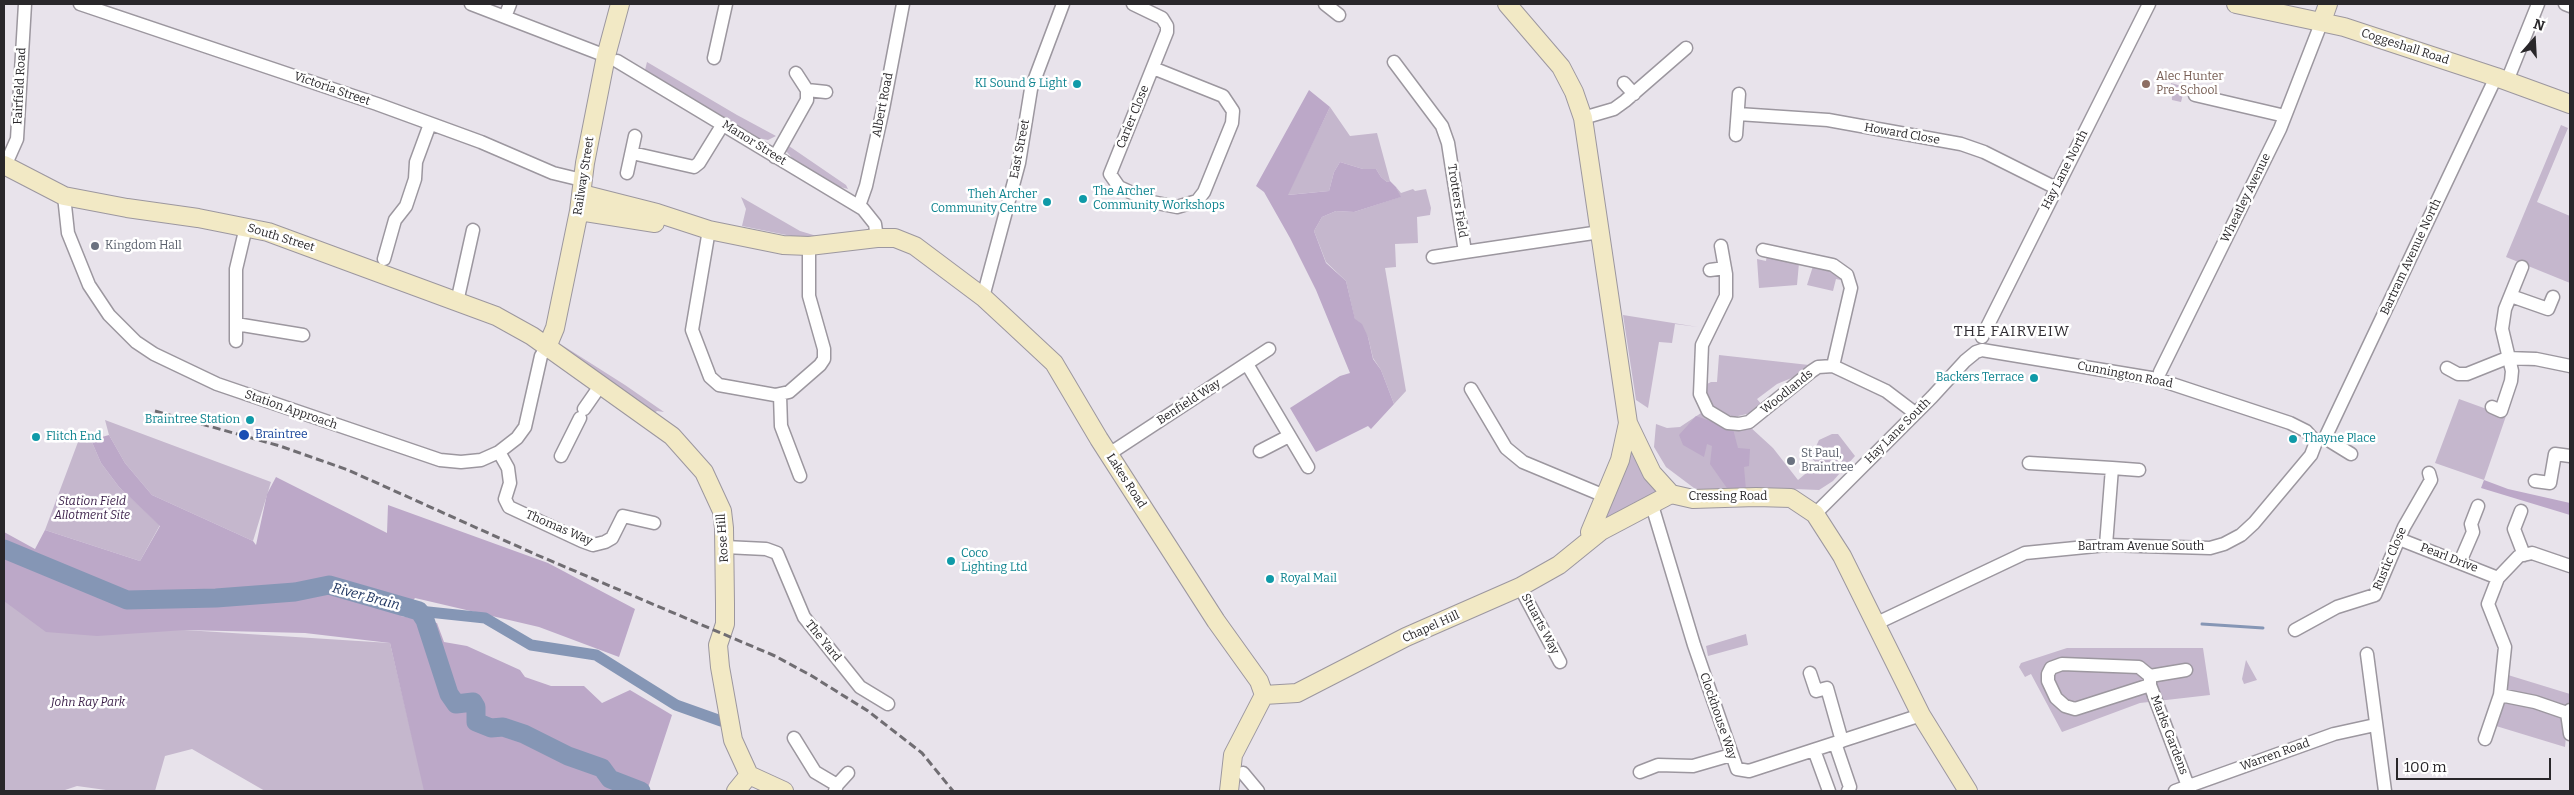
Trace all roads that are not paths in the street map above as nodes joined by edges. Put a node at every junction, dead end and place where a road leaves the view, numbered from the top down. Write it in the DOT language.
graph roads {
  1 [pos="24,4"];
  2 [pos="80,4"];
  3 [pos="471,4"];
  4 [pos="510,4"];
  5 [pos="620,4"];
  6 [pos="726,4"];
  7 [pos="903,4"];
  8 [pos="1063,4"];
  9 [pos="1133,4"];
  10 [pos="1325,4"];
  11 [pos="1507,4"];
  12 [pos="2149,4"];
  13 [pos="2236,4"];
  14 [pos="2328,4"];
  15 [pos="2538,4"];
  16 [pos="2565,4"];
  17 [pos="2570,6"];
  18 [pos="1338,15"];
  19 [pos="505,17"];
  20 [pos="2322,21"];
  21 [pos="1686,48"];
  22 [pos="611,58"];
  23 [pos="714,58"];
  24 [pos="1394,62"];
  25 [pos="1153,68"];
  26 [pos="796,74"];
  27 [pos="2502,79"];
  28 [pos="1624,84"];
  29 [pos="807,90"];
  30 [pos="826,92"];
  31 [pos="1634,94"];
  32 [pos="1739,94"];
  33 [pos="2195,95"];
  34 [pos="2570,104"];
  35 [pos="1738,114"];
  36 [pos="2285,116"];
  37 [pos="1583,118"];
  38 [pos="430,124"];
  39 [pos="723,124"];
  40 [pos="1736,135"];
  41 [pos="635,136"];
  42 [pos="632,153"];
  43 [pos="775,156"];
  44 [pos="4,165"];
  45 [pos="627,173"];
  46 [pos="2056,188"];
  47 [pos="581,195"];
  48 [pos="64,196"];
  49 [pos="858,206"];
  50 [pos="246,227"];
  51 [pos="473,230"];
  52 [pos="709,230"];
  53 [pos="1600,232"];
  54 [pos="877,238"];
  55 [pos="809,246"];
  56 [pos="1721,246"];
  57 [pos="1763,250"];
  58 [pos="1465,252"];
  59 [pos="1433,257"];
  60 [pos="384,259"];
  61 [pos="2522,267"];
  62 [pos="1725,268"];
  63 [pos="1710,270"];
  64 [pos="983,296"];
  65 [pos="2511,296"];
  66 [pos="2553,297"];
  67 [pos="458,302"];
  68 [pos="236,324"];
  69 [pos="303,335"];
  70 [pos="1982,337"];
  71 [pos="236,341"];
  72 [pos="547,347"];
  73 [pos="1269,349"];
  74 [pos="1982,350"];
  75 [pos="2507,358"];
  76 [pos="1247,364"];
  77 [pos="1834,366"];
  78 [pos="2570,366"];
  79 [pos="2447,368"];
  80 [pos="2160,372"];
  81 [pos="600,386"];
  82 [pos="1472,390"];
  83 [pos="780,395"];
  84 [pos="2492,407"];
  85 [pos="1915,413"];
  86 [pos="1628,423"];
  87 [pos="1289,436"];
  88 [pos="2320,440"];
  89 [pos="1260,451"];
  90 [pos="499,452"];
  91 [pos="1109,454"];
  92 [pos="2351,454"];
  93 [pos="561,456"];
  94 [pos="2570,456"];
  95 [pos="2029,463"];
  96 [pos="1308,467"];
  97 [pos="2112,468"];
  98 [pos="2139,470"];
  99 [pos="2429,472"];
  100 [pos="800,476"];
  101 [pos="2535,480"];
  102 [pos="1671,494"];
  103 [pos="1606,497"];
  104 [pos="2478,506"];
  105 [pos="1650,507"];
  106 [pos="2521,511"];
  107 [pos="1815,514"];
  108 [pos="654,523"];
  109 [pos="1591,539"];
  110 [pos="2399,539"];
  111 [pos="2106,545"];
  112 [pos="725,547"];
  113 [pos="2524,555"];
  114 [pos="2460,562"];
  115 [pos="2570,566"];
  116 [pos="2498,578"];
  117 [pos="1520,587"];
  118 [pos="1875,624"];
  119 [pos="2295,630"];
  120 [pos="2367,654"];
  121 [pos="1560,662"];
  122 [pos="2186,670"];
  123 [pos="1810,673"];
  124 [pos="2150,680"];
  125 [pos="2500,695"];
  126 [pos="1264,696"];
  127 [pos="888,704"];
  128 [pos="2568,711"];
  129 [pos="1921,715"];
  130 [pos="2375,725"];
  131 [pos="2570,734"];
  132 [pos="794,738"];
  133 [pos="2485,740"];
  134 [pos="1838,742"];
  135 [pos="1814,750"];
  136 [pos="1731,755"];
  137 [pos="1243,772"];
  138 [pos="1640,772"];
  139 [pos="848,773"];
  140 [pos="749,775"];
  141 [pos="2188,786"];
  142 [pos="836,788"];
  143 [pos="736,791"];
  144 [pos="784,791"];
  145 [pos="1229,791"];
  146 [pos="1258,791"];
  147 [pos="1829,791"];
  148 [pos="1848,791"];
  149 [pos="1968,791"];
  150 [pos="2175,791"];
  151 [pos="2385,791"];
  1 -- 44 [label="street, Fairfield Road"];
  2 -- 38 [label="street, Victoria Street"];
  3 -- 19 [label="street, Manor Street"];
  4 -- 19 [label="street"];
  5 -- 22 [label="main road, Railway Street"];
  6 -- 23 [label="street"];
  7 -- 49 [label="street, Albert Road"];
  8 -- 64 [label="street, East Street"];
  9 -- 25 [label="street, Carier Close"];
  10 -- 18 [label="street"];
  11 -- 37 [label="main road, Cressing Road"];
  12 -- 46 [label="street, Hay Lane North"];
  13 -- 20 [label="main road, Coggeshall Road"];
  14 -- 20 [label="main road"];
  15 -- 27 [label="street, Bartram Avenue North"];
  16 -- 17 [label="street"];
  19 -- 22 [label="street, Manor Street"];
  20 -- 27 [label="main road, Coggeshall Road"];
  20 -- 36 [label="street, Wheatley Avenue"];
  21 -- 31 [label="street"];
  22 -- 39 [label="street, Manor Street"];
  22 -- 47 [label="main road, Railway Street"];
  24 -- 58 [label="street, Trotters Field"];
  25 -- 25 [label="street, Carier Close"];
  26 -- 29 [label="street"];
  27 -- 34 [label="main road, Coggeshall Road"];
  27 -- 88 [label="street, Bartram Avenue North"];
  28 -- 31 [label="street"];
  29 -- 30 [label="street"];
  29 -- 43 [label="street"];
  31 -- 37 [label="street"];
  32 -- 35 [label="street"];
  33 -- 36 [label="street"];
  35 -- 40 [label="street"];
  35 -- 46 [label="street, Howard Close"];
  36 -- 80 [label="street, Wheatley Avenue"];
  37 -- 53 [label="main road, Cressing Road"];
  38 -- 47 [label="street, Victoria Street"];
  38 -- 60 [label="street"];
  39 -- 42 [label="street"];
  39 -- 43 [label="street, Manor Street"];
  41 -- 42 [label="street"];
  42 -- 45 [label="street"];
  43 -- 49 [label="street, Manor Street"];
  44 -- 48 [label="main road, South Street"];
  46 -- 70 [label="street, Hay Lane North"];
  47 -- 52 [label="main road, Lakes Road"];
  47 -- 72 [label="main road, Railway Street"];
  48 -- 50 [label="main road, South Street"];
  48 -- 90 [label="street, Station Approach"];
  49 -- 54 [label="street, Manor Street"];
  50 -- 67 [label="main road, South Street"];
  50 -- 68 [label="street"];
  51 -- 67 [label="street"];
  52 -- 55 [label="main road, Lakes Road"];
  52 -- 83 [label="street"];
  53 -- 58 [label="street, Trotters Field"];
  53 -- 86 [label="main road, Cressing Road"];
  54 -- 55 [label="main road, Lakes Road"];
  54 -- 64 [label="main road, Lakes Road"];
  55 -- 83 [label="street"];
  56 -- 62 [label="street, Woodlands"];
  57 -- 77 [label="street"];
  58 -- 59 [label="street"];
  61 -- 65 [label="street"];
  62 -- 63 [label="street"];
  62 -- 77 [label="street, Woodlands"];
  64 -- 91 [label="main road, Lakes Road"];
  65 -- 66 [label="street"];
  65 -- 75 [label="street"];
  67 -- 72 [label="main road, South Street"];
  68 -- 69 [label="street"];
  68 -- 71 [label="street"];
  72 -- 81 [label="main road, Rose Hill"];
  72 -- 90 [label="street, Station Approach"];
  73 -- 76 [label="street, Benfield Way"];
  74 -- 85 [label="street, Hay Lane South"];
  74 -- 88 [label="street, Cunnington Road"];
  75 -- 78 [label="street"];
  75 -- 79 [label="street"];
  75 -- 84 [label="street"];
  76 -- 87 [label="street"];
  76 -- 91 [label="street, Benfield Way"];
  77 -- 85 [label="street"];
  81 -- 93 [label="street"];
  81 -- 112 [label="main road, Rose Hill"];
  82 -- 103 [label="street"];
  83 -- 100 [label="street"];
  85 -- 107 [label="street, Hay Lane South"];
  86 -- 102 [label="main road, Cressing Road"];
  86 -- 103 [label="main road"];
  87 -- 89 [label="street"];
  87 -- 96 [label="street"];
  88 -- 92 [label="street, Cunnington Road"];
  88 -- 111 [label="street, Bartram Avenue South"];
  90 -- 108 [label="street, Thomas Way"];
  91 -- 126 [label="main road, Lakes Road"];
  94 -- 101 [label="street"];
  95 -- 97 [label="street"];
  97 -- 98 [label="street"];
  97 -- 111 [label="street"];
  99 -- 110 [label="street, Rustic Close"];
  102 -- 105 [label="main road, Chapel Hill"];
  102 -- 107 [label="main road, Cressing Road"];
  103 -- 109 [label="main road"];
  104 -- 114 [label="street"];
  105 -- 109 [label="main road, Chapel Hill"];
  105 -- 136 [label="street, Clockhouse Way"];
  106 -- 113 [label="street"];
  107 -- 118 [label="main road, Cressing Road"];
  109 -- 117 [label="main road, Chapel Hill"];
  110 -- 114 [label="street, Pearl Drive"];
  110 -- 119 [label="street, Rustic Close"];
  111 -- 118 [label="street, Bartram Avenue South"];
  112 -- 127 [label="street, The Yard"];
  112 -- 140 [label="main road, Rose Hill"];
  113 -- 115 [label="street"];
  113 -- 116 [label="street"];
  114 -- 116 [label="street, Pearl Drive"];
  116 -- 125 [label="street"];
  117 -- 121 [label="street, Stuarts Way"];
  117 -- 126 [label="main road, Chapel Hill"];
  118 -- 129 [label="main road, Cressing Road"];
  120 -- 130 [label="street"];
  122 -- 124 [label="street, Marks Gardens"];
  123 -- 134 [label="street"];
  124 -- 124 [label="street, Marks Gardens"];
  124 -- 141 [label="street, Marks Gardens"];
  125 -- 128 [label="street"];
  125 -- 133 [label="street"];
  126 -- 145 [label="main road"];
  128 -- 131 [label="street"];
  129 -- 134 [label="street, Clockhouse Way"];
  129 -- 149 [label="main road, Cressing Road"];
  130 -- 141 [label="street, Warren Road"];
  130 -- 151 [label="street"];
  132 -- 142 [label="street"];
  134 -- 135 [label="street, Clockhouse Way"];
  134 -- 148 [label="street"];
  135 -- 136 [label="street, Clockhouse Way"];
  135 -- 147 [label="street"];
  136 -- 138 [label="street"];
  137 -- 146 [label="street"];
  139 -- 142 [label="street"];
  140 -- 143 [label="main road"];
  140 -- 144 [label="main road"];
  141 -- 150 [label="street, Warren Road"];
}
